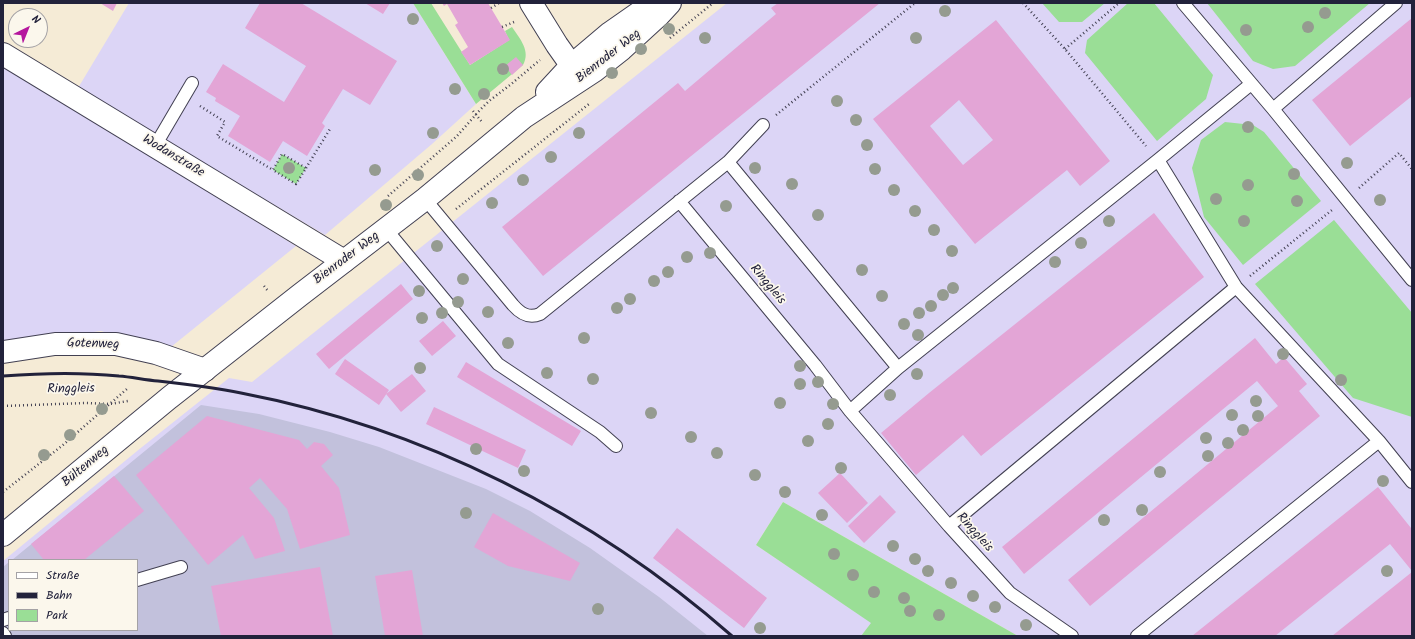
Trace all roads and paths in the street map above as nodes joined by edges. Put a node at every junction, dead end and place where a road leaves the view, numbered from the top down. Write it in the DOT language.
graph roads {
  1 [pos="499,3"];
  2 [pos="532,3"];
  3 [pos="653,3"];
  4 [pos="670,3"];
  5 [pos="713,3"];
  6 [pos="915,3"];
  7 [pos="1023,3"];
  8 [pos="1119,3"];
  9 [pos="1183,3"];
  10 [pos="1396,3"];
  11 [pos="491,8"];
  12 [pos="514,22"];
  13 [pos="502,28"];
  14 [pos="664,43"];
  15 [pos="557,45"];
  16 [pos="1066,49"];
  17 [pos="3,54"];
  18 [pos="576,73"];
  19 [pos="192,83"];
  20 [pos="1251,84"];
  21 [pos="184,96"];
  22 [pos="590,103"];
  23 [pos="1273,109"];
  24 [pos="473,111"];
  25 [pos="476,114"];
  26 [pos="482,123"];
  27 [pos="763,125"];
  28 [pos="330,129"];
  29 [pos="155,146"];
  30 [pos="1158,160"];
  31 [pos="728,162"];
  32 [pos="306,168"];
  33 [pos="1412,169"];
  34 [pos="273,170"];
  35 [pos="409,178"];
  36 [pos="1346,199"];
  37 [pos="679,201"];
  38 [pos="431,206"];
  39 [pos="386,229"];
  40 [pos="344,261"];
  41 [pos="1412,280"];
  42 [pos="264,286"];
  43 [pos="1236,287"];
  44 [pos="268,291"];
  45 [pos="3,352"];
  46 [pos="898,368"];
  47 [pos="205,370"];
  48 [pos="128,388"];
  49 [pos="169,398"];
  50 [pos="132,400"];
  51 [pos="110,404"];
  52 [pos="3,406"];
  53 [pos="850,411"];
  54 [pos="1379,441"];
  55 [pos="616,446"];
  56 [pos="1412,482"];
  57 [pos="3,492"];
  58 [pos="949,526"];
  59 [pos="3,535"];
  60 [pos="181,567"];
  61 [pos="138,580"];
  62 [pos="3,633"];
  63 [pos="5,636"];
  64 [pos="1072,636"];
  65 [pos="1137,636"];
  1 -- 11 [label="path"];
  2 -- 15 [label="main road"];
  3 -- 18 [label="main road, Bienroder Weg"];
  4 -- 18 [label="main road, Bienroder Weg"];
  5 -- 14 [label="path"];
  6 -- 27 [label="path"];
  7 -- 16 [label="path"];
  8 -- 16 [label="path"];
  9 -- 20 [label="lane"];
  10 -- 23 [label="lane"];
  12 -- 13 [label="path"];
  15 -- 18 [label="main road"];
  15 -- 25 [label="path"];
  16 -- 30 [label="path"];
  17 -- 29 [label="main road, Wodanstraße"];
  18 -- 38 [label="main road, Bienroder Weg"];
  19 -- 21 [label="lane"];
  20 -- 23 [label="lane"];
  20 -- 30 [label="lane"];
  21 -- 29 [label="lane"];
  21 -- 34 [label="path"];
  22 -- 38 [label="path"];
  23 -- 36 [label="lane"];
  24 -- 25 [label="path"];
  25 -- 26 [label="path"];
  25 -- 35 [label="path"];
  27 -- 31 [label="lane"];
  28 -- 32 [label="path"];
  29 -- 40 [label="main road, Wodanstraße"];
  30 -- 43 [label="lane"];
  30 -- 46 [label="lane"];
  31 -- 37 [label="lane"];
  31 -- 46 [label="lane"];
  32 -- 34 [label="path"];
  32 -- 34 [label="path"];
  33 -- 36 [label="path"];
  36 -- 41 [label="lane"];
  36 -- 43 [label="path"];
  37 -- 38 [label="lane"];
  37 -- 53 [label="lane, Ringgleis"];
  38 -- 39 [label="main road, Bienroder Weg"];
  39 -- 40 [label="main road, Bienroder Weg"];
  39 -- 55 [label="lane"];
  40 -- 47 [label="main road, Bienroder Weg"];
  42 -- 44 [label="path"];
  43 -- 54 [label="lane"];
  43 -- 58 [label="lane"];
  45 -- 47 [label="main road, Gotenweg"];
  46 -- 53 [label="lane"];
  47 -- 49 [label="main road, Bienroder Weg"];
  48 -- 51 [label="path"];
  49 -- 59 [label="main road, Bültenweg"];
  50 -- 51 [label="path, Ringgleis"];
  51 -- 52 [label="path, Ringgleis"];
  51 -- 57 [label="path"];
  53 -- 58 [label="lane, Ringgleis"];
  54 -- 56 [label="lane"];
  54 -- 65 [label="lane"];
  58 -- 64 [label="lane, Ringgleis"];
  60 -- 61 [label="lane"];
  62 -- 63 [label="lane"];
}
